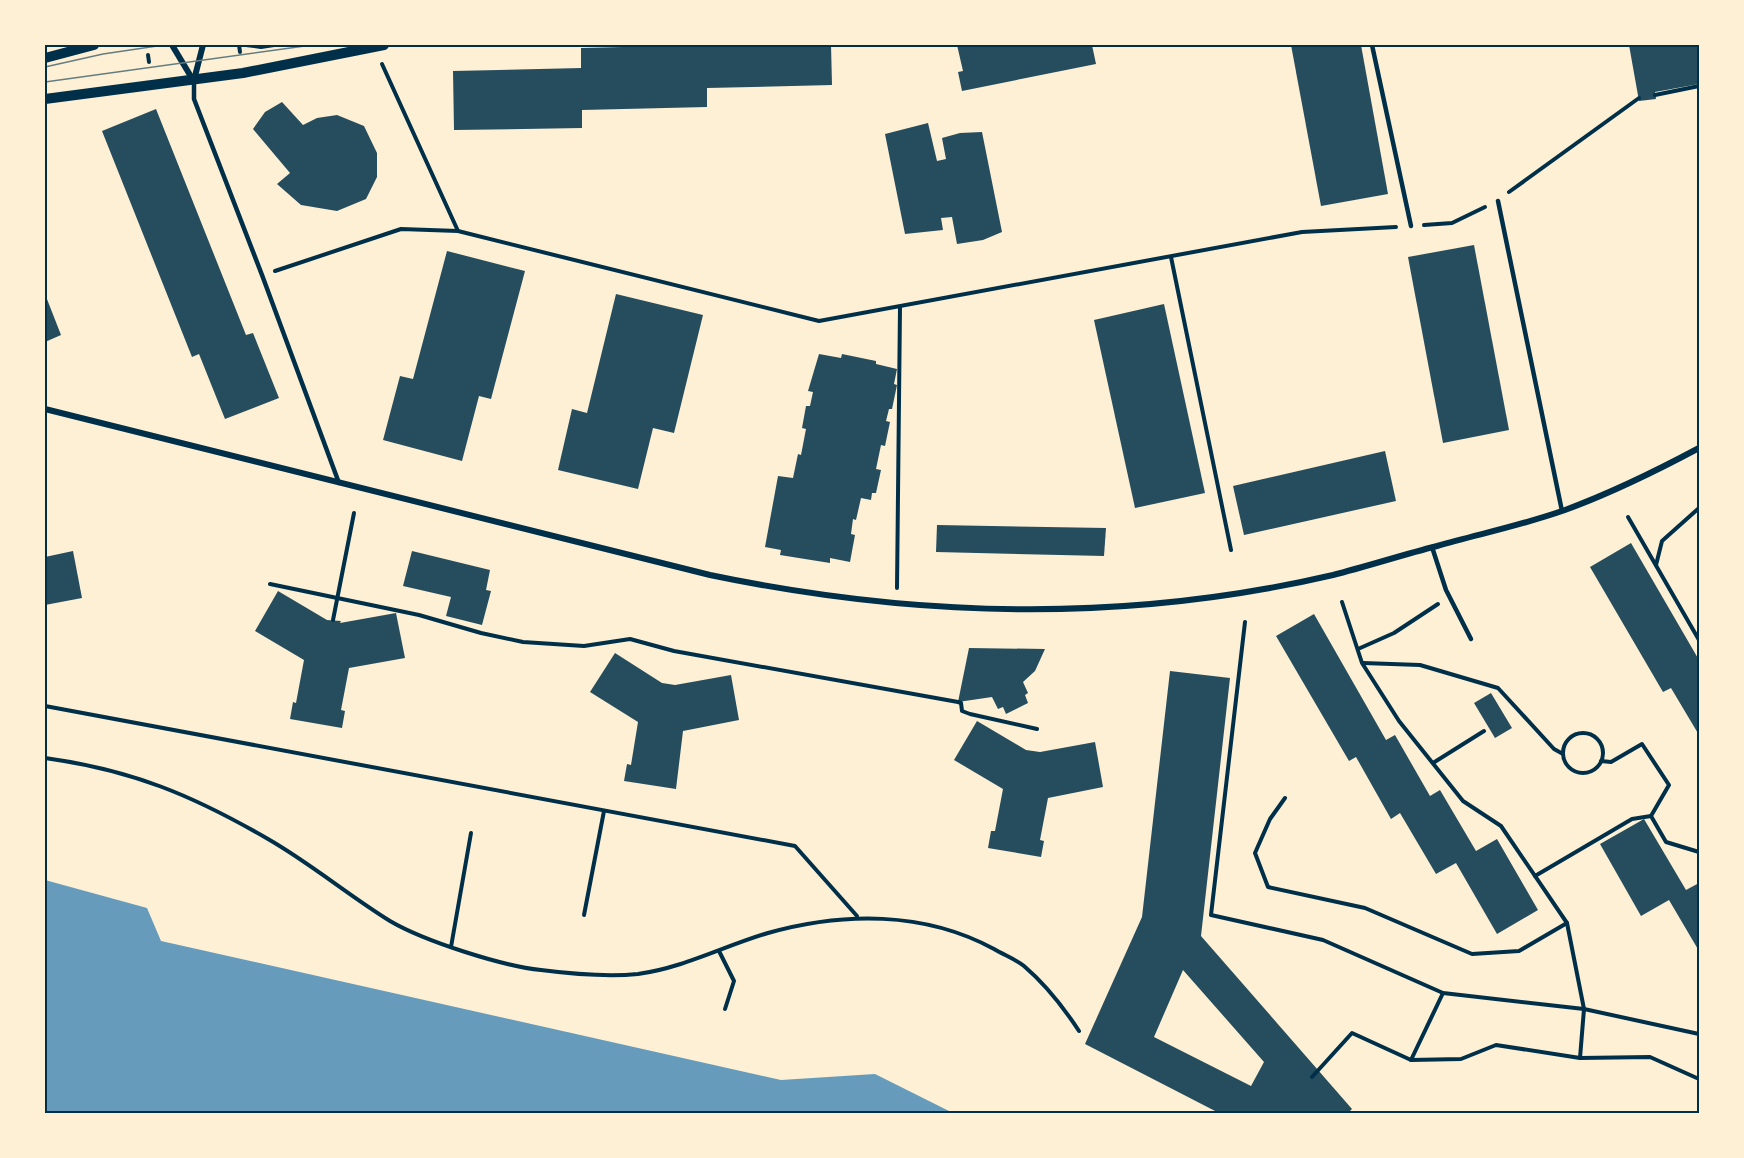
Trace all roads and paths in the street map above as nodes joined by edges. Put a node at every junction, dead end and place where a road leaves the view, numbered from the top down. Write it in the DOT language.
graph roads {
  1 [pos="94,45"];
  2 [pos="172,45"];
  3 [pos="203,45"];
  4 [pos="245,45"];
  5 [pos="274,45"];
  6 [pos="384,45"];
  7 [pos="1372,45"];
  8 [pos="239,48"];
  9 [pos="148,55"];
  10 [pos="45,58"];
  11 [pos="149,62"];
  12 [pos="382,63"];
  13 [pos="194,80"];
  14 [pos="1699,86"];
  15 [pos="1655,94"];
  16 [pos="1639,98"];
  17 [pos="45,99"];
  18 [pos="1498,201"];
  19 [pos="1411,225"];
  20 [pos="458,231"];
  21 [pos="1172,257"];
  22 [pos="262,275"];
  23 [pos="900,307"];
  24 [pos="45,409"];
  25 [pos="1698,451"];
  26 [pos="339,483"];
  27 [pos="1699,508"];
  28 [pos="1562,511"];
  29 [pos="354,513"];
  30 [pos="1628,517"];
  31 [pos="1432,547"];
  32 [pos="1231,550"];
  33 [pos="1656,566"];
  34 [pos="270,584"];
  35 [pos="1446,590"];
  36 [pos="337,599"];
  37 [pos="1342,602"];
  38 [pos="896,604"];
  39 [pos="333,620"];
  40 [pos="1245,622"];
  41 [pos="1471,639"];
  42 [pos="1699,640"];
  43 [pos="1358,649"];
  44 [pos="1362,663"];
  45 [pos="45,706"];
  46 [pos="1037,729"];
  47 [pos="1484,731"];
  48 [pos="1563,754"];
  49 [pos="45,759"];
  50 [pos="1601,761"];
  51 [pos="1433,763"];
  52 [pos="1285,798"];
  53 [pos="603,811"];
  54 [pos="1651,816"];
  55 [pos="471,833"];
  56 [pos="1699,852"];
  57 [pos="1535,876"];
  58 [pos="584,915"];
  59 [pos="858,917"];
  60 [pos="1567,923"];
  61 [pos="451,947"];
  62 [pos="719,951"];
  63 [pos="1443,993"];
  64 [pos="725,1009"];
  65 [pos="1584,1009"];
  66 [pos="1079,1031"];
  67 [pos="1699,1034"];
  68 [pos="1580,1058"];
  69 [pos="1411,1060"];
  70 [pos="1312,1077"];
  71 [pos="1699,1079"];
  1 -- 10 [label="street"];
  2 -- 13 [label="street"];
  3 -- 13 [label="street"];
  4 -- 5 [label="path"];
  4 -- 8 [label="path"];
  6 -- 13 [label="street"];
  7 -- 19 [label="lane"];
  9 -- 11 [label="path"];
  12 -- 20 [label="path"];
  13 -- 17 [label="street"];
  13 -- 22 [label="lane"];
  14 -- 15 [label="path"];
  16 -- 18 [label="path"];
  18 -- 19 [label="path"];
  18 -- 28 [label="lane"];
  19 -- 21 [label="path"];
  20 -- 22 [label="path"];
  20 -- 23 [label="path"];
  21 -- 23 [label="path"];
  21 -- 32 [label="path"];
  22 -- 26 [label="lane"];
  23 -- 38 [label="path"];
  24 -- 26 [label="street"];
  25 -- 28 [label="street"];
  26 -- 38 [label="street"];
  27 -- 33 [label="path"];
  28 -- 31 [label="street"];
  29 -- 36 [label="path"];
  30 -- 33 [label="path"];
  31 -- 35 [label="lane"];
  31 -- 38 [label="street"];
  33 -- 42 [label="path"];
  34 -- 36 [label="path"];
  35 -- 41 [label="lane"];
  35 -- 43 [label="path"];
  36 -- 39 [label="path"];
  36 -- 46 [label="path"];
  37 -- 43 [label="path"];
  40 -- 63 [label="path"];
  43 -- 44 [label="path"];
  44 -- 48 [label="path"];
  44 -- 51 [label="path"];
  45 -- 53 [label="path"];
  47 -- 51 [label="path"];
  48 -- 50 [label="path"];
  48 -- 50 [label="path"];
  49 -- 61 [label="path"];
  50 -- 54 [label="path"];
  51 -- 57 [label="path"];
  52 -- 60 [label="path"];
  53 -- 58 [label="path"];
  53 -- 59 [label="path"];
  54 -- 56 [label="path"];
  54 -- 57 [label="path"];
  55 -- 61 [label="path"];
  57 -- 60 [label="path"];
  59 -- 62 [label="path"];
  59 -- 66 [label="path"];
  60 -- 65 [label="path"];
  61 -- 62 [label="path"];
  62 -- 64 [label="path"];
  63 -- 65 [label="path"];
  63 -- 69 [label="path"];
  65 -- 67 [label="path"];
  65 -- 68 [label="path"];
  68 -- 69 [label="path"];
  68 -- 71 [label="path"];
  69 -- 70 [label="path"];
}
